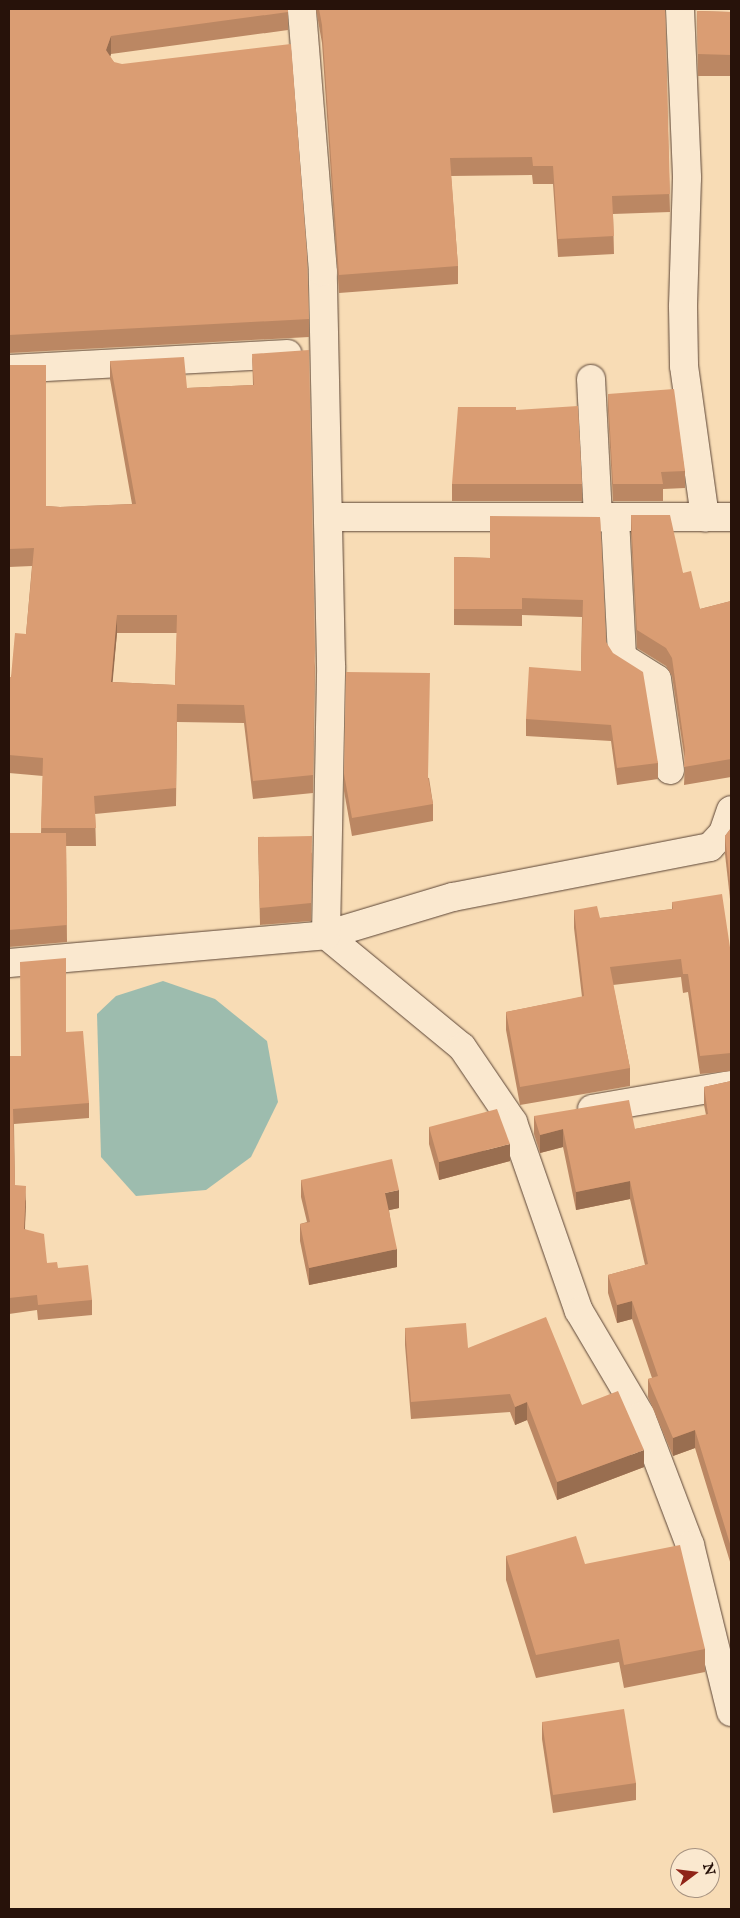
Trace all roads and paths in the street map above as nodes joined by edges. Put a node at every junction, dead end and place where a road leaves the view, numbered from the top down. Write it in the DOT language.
graph roads {
  1 [pos="302,9"];
  2 [pos="680,9"];
  3 [pos="306,44"];
  4 [pos="276,47"];
  5 [pos="324,352"];
  6 [pos="9,369"];
  7 [pos="591,379"];
  8 [pos="328,517"];
  9 [pos="718,517"];
  10 [pos="607,518"];
  11 [pos="670,770"];
  12 [pos="731,810"];
  13 [pos="326,935"];
  14 [pos="9,963"];
  15 [pos="731,1086"];
  16 [pos="570,1113"];
  17 [pos="542,1118"];
  18 [pos="513,1122"];
  19 [pos="731,1712"];
  1 -- 3 [label="street"];
  2 -- 9 [label="street"];
  3 -- 4 [label="street"];
  3 -- 5 [label="street"];
  5 -- 6 [label="street"];
  5 -- 8 [label="street"];
  7 -- 10 [label="street"];
  8 -- 10 [label="street"];
  8 -- 13 [label="street"];
  9 -- 10 [label="street"];
  10 -- 11 [label="street"];
  12 -- 13 [label="street"];
  13 -- 14 [label="street"];
  13 -- 18 [label="street"];
  15 -- 16 [label="street"];
  17 -- 18 [label="street"];
  18 -- 19 [label="street"];
}
